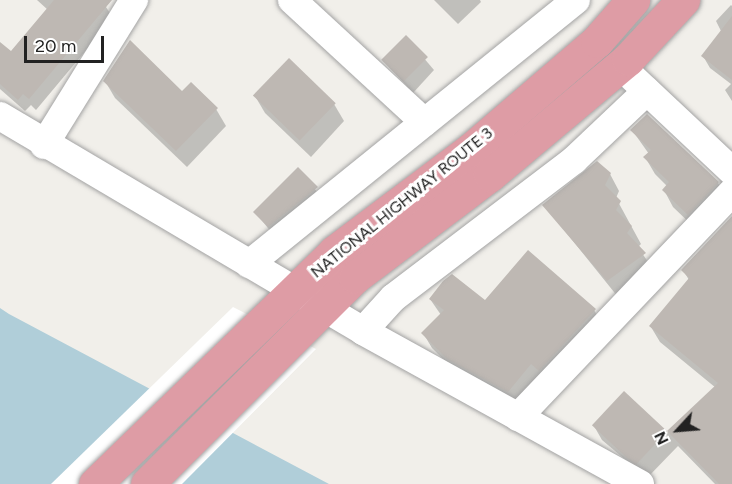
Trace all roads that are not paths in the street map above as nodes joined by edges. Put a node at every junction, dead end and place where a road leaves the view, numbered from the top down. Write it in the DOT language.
graph roads {
  1 [pos="134,0"];
  2 [pos="292,0"];
  3 [pos="576,0"];
  4 [pos="683,0"];
  5 [pos="627,2"];
  6 [pos="620,66"];
  7 [pos="647,90"];
  8 [pos="0,116"];
  9 [pos="424,122"];
  10 [pos="44,145"];
  11 [pos="732,171"];
  12 [pos="732,192"];
  13 [pos="249,264"];
  14 [pos="294,291"];
  15 [pos="323,308"];
  16 [pos="363,331"];
  17 [pos="518,417"];
  18 [pos="95,484"];
  19 [pos="147,484"];
  20 [pos="640,484"];
  1 -- 10 [label="street"];
  2 -- 9 [label="street"];
  3 -- 9 [label="street"];
  4 -- 6 [label="highway, NATIONAL HIGHWAY ROUTE 3"];
  5 -- 14 [label="highway, NATIONAL HIGHWAY ROUTE 3"];
  6 -- 7 [label="street"];
  6 -- 15 [label="highway, NATIONAL HIGHWAY ROUTE 3"];
  7 -- 11 [label="street"];
  7 -- 16 [label="street"];
  8 -- 10 [label="street"];
  9 -- 13 [label="street"];
  10 -- 13 [label="street"];
  12 -- 17 [label="street"];
  13 -- 14 [label="street"];
  14 -- 15 [label="street"];
  14 -- 18 [label="highway, NATIONAL HIGHWAY ROUTE 3"];
  15 -- 16 [label="street"];
  15 -- 19 [label="highway, NATIONAL HIGHWAY ROUTE 3"];
  16 -- 17 [label="street"];
  17 -- 20 [label="street"];
}
